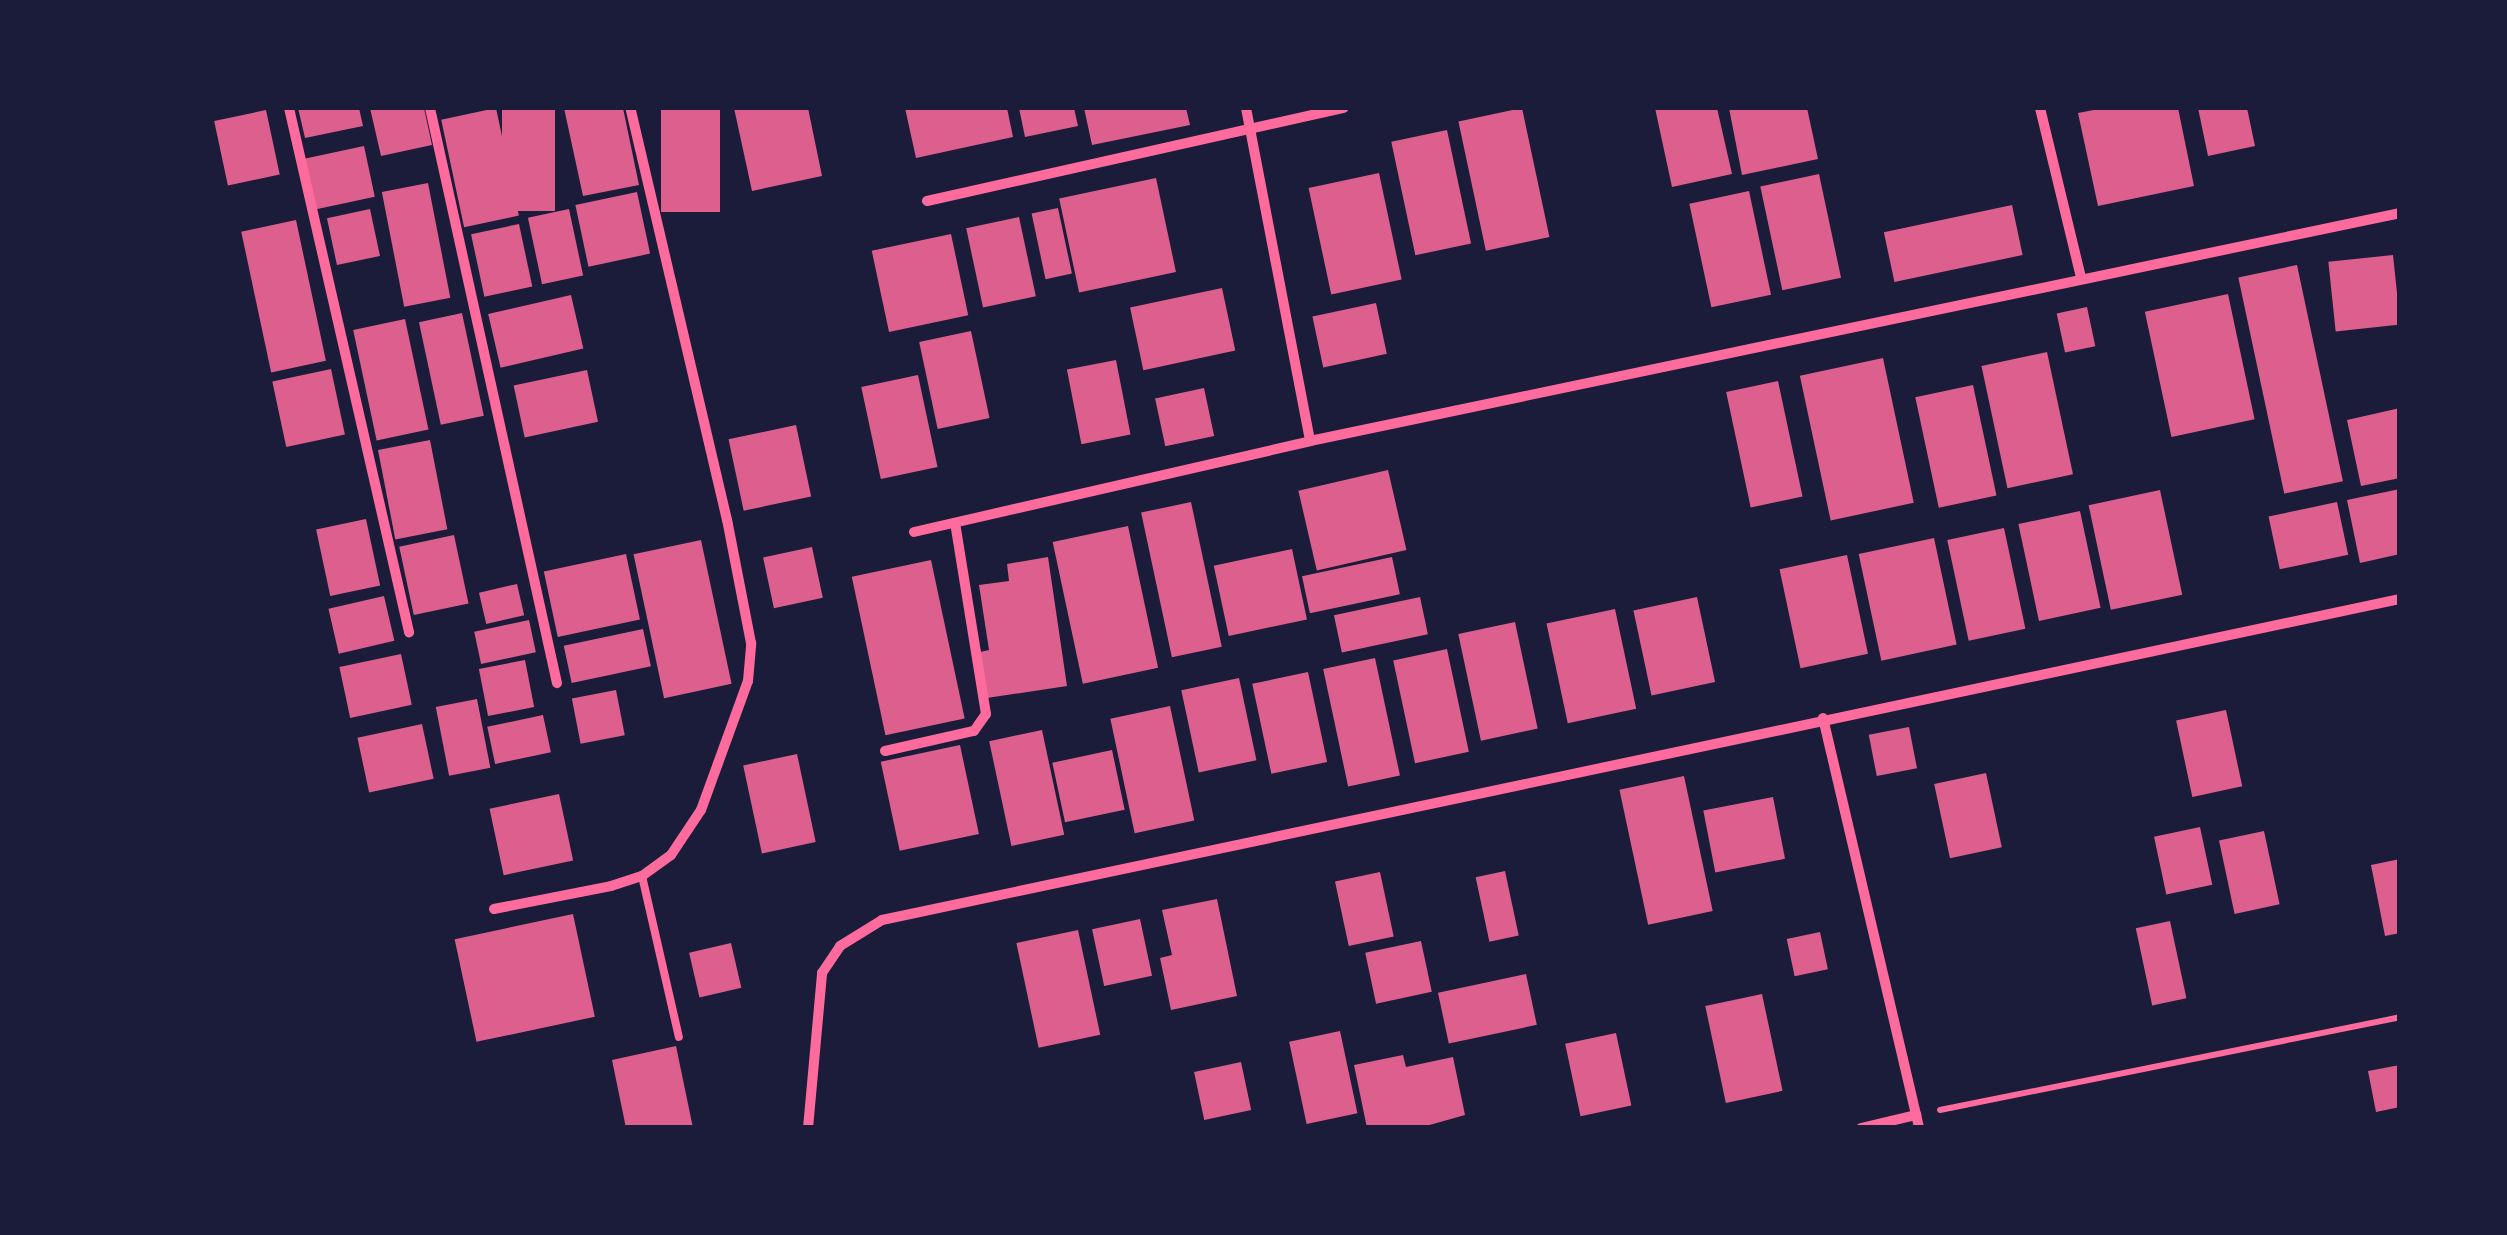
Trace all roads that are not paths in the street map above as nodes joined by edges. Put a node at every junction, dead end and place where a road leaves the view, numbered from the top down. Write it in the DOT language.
graph roads {
  1 [pos="288,108"];
  2 [pos="430,108"];
  3 [pos="630,108"];
  4 [pos="1246,108"];
  5 [pos="1344,108"];
  6 [pos="2040,108"];
  7 [pos="1251,128"];
  8 [pos="927,201"];
  9 [pos="2400,213"];
  10 [pos="2081,278"];
  11 [pos="1310,442"];
  12 [pos="955,523"];
  13 [pos="914,532"];
  14 [pos="2400,598"];
  15 [pos="409,632"];
  16 [pos="557,683"];
  17 [pos="1824,718"];
  18 [pos="885,751"];
  19 [pos="642,876"];
  20 [pos="494,909"];
  21 [pos="680,1036"];
  22 [pos="1918,1121"];
  23 [pos="808,1128"];
  24 [pos="1860,1128"];
  1 -- 15 [label="street"];
  2 -- 16 [label="street"];
  3 -- 19 [label="street"];
  4 -- 7 [label="street"];
  5 -- 7 [label="street"];
  6 -- 10 [label="street"];
  7 -- 8 [label="street"];
  7 -- 11 [label="street"];
  9 -- 10 [label="street"];
  10 -- 11 [label="street"];
  11 -- 12 [label="street"];
  12 -- 13 [label="street"];
  12 -- 18 [label="street"];
  14 -- 17 [label="street"];
  17 -- 22 [label="street"];
  17 -- 23 [label="street"];
  19 -- 20 [label="street"];
  19 -- 21 [label="lane"];
  22 -- 24 [label="street"];
}
